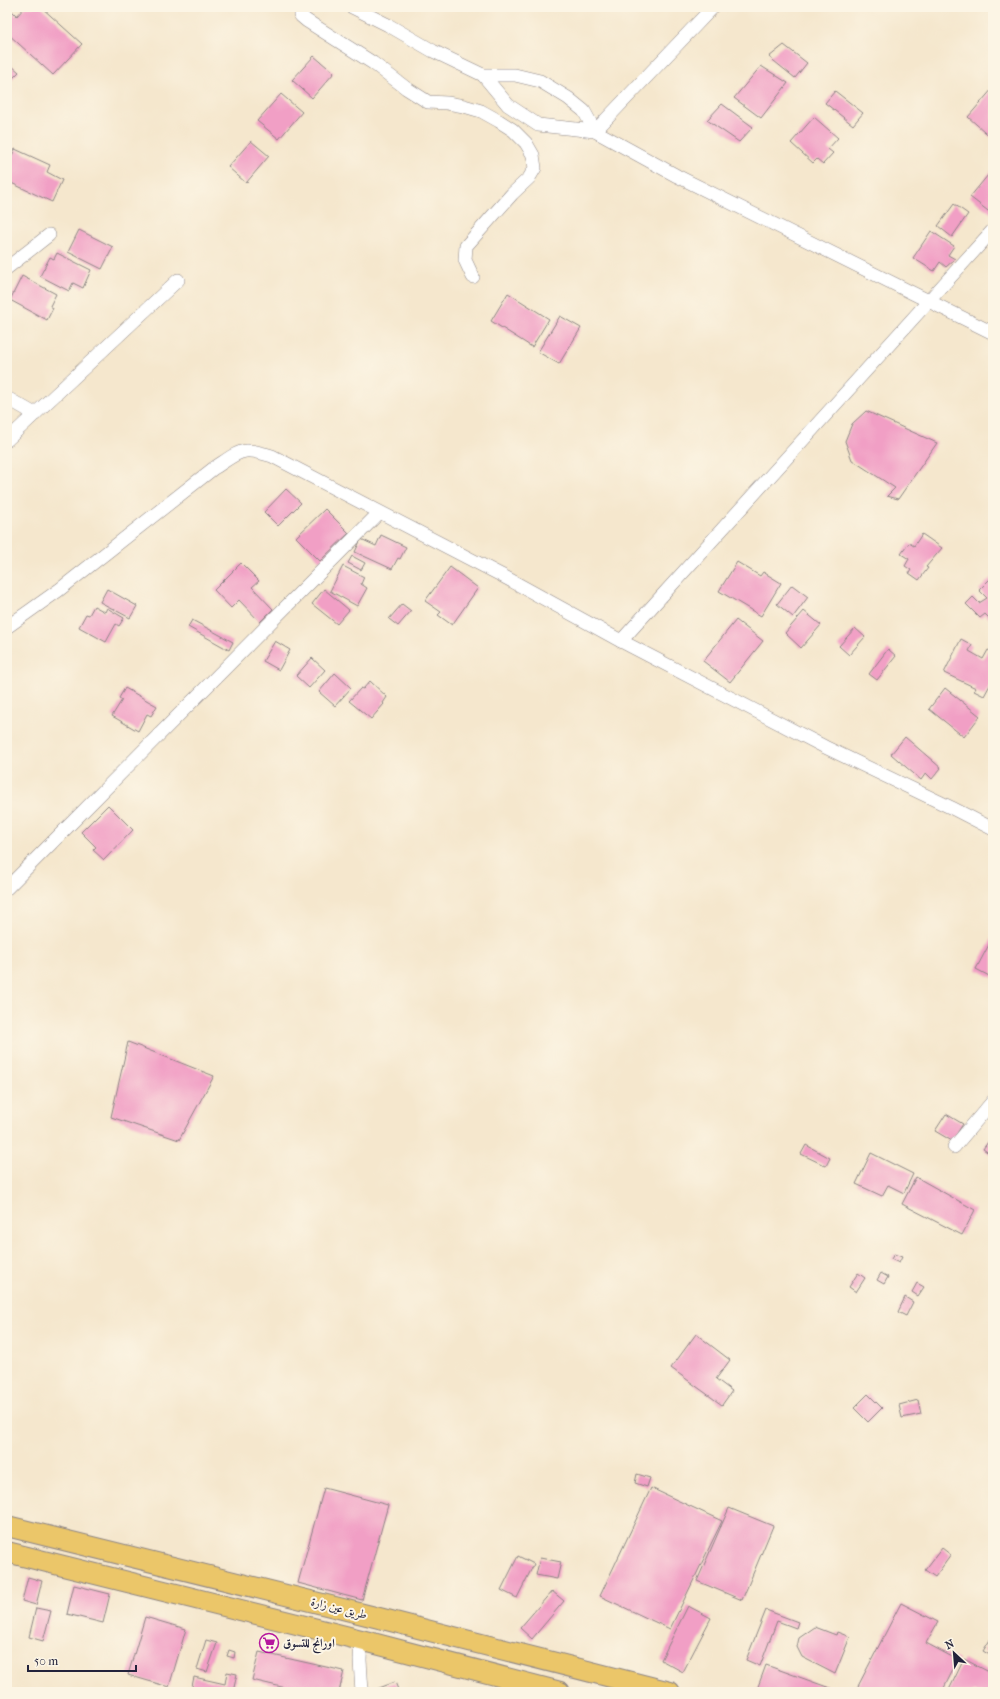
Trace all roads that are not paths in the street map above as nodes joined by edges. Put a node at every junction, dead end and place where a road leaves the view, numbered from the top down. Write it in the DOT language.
graph roads {
  1 [pos="301,7"];
  2 [pos="352,7"];
  3 [pos="713,7"];
  4 [pos="483,75"];
  5 [pos="596,131"];
  6 [pos="993,230"];
  7 [pos="49,235"];
  8 [pos="7,268"];
  9 [pos="473,277"];
  10 [pos="178,280"];
  11 [pos="928,301"];
  12 [pos="993,333"];
  13 [pos="7,398"];
  14 [pos="35,414"];
  15 [pos="7,440"];
  16 [pos="379,513"];
  17 [pos="7,627"];
  18 [pos="621,641"];
  19 [pos="993,829"];
  20 [pos="7,888"];
  21 [pos="993,1101"];
  22 [pos="954,1147"];
  23 [pos="7,1526"];
  24 [pos="7,1552"];
  25 [pos="361,1640"];
  26 [pos="362,1692"];
  27 [pos="560,1692"];
  28 [pos="670,1692"];
  1 -- 9 [label="street"];
  2 -- 4 [label="street"];
  3 -- 5 [label="street"];
  4 -- 5 [label="street"];
  4 -- 5 [label="street"];
  5 -- 11 [label="street"];
  6 -- 11 [label="street"];
  7 -- 8 [label="street"];
  10 -- 14 [label="street"];
  11 -- 12 [label="street"];
  11 -- 18 [label="street"];
  13 -- 14 [label="street"];
  14 -- 15 [label="street"];
  16 -- 17 [label="street"];
  16 -- 18 [label="street"];
  16 -- 20 [label="street"];
  18 -- 19 [label="street"];
  21 -- 22 [label="street"];
  23 -- 28 [label="main road, طريق عين زارة"];
  24 -- 25 [label="main road"];
  25 -- 26 [label="street"];
  25 -- 27 [label="main road"];
}
